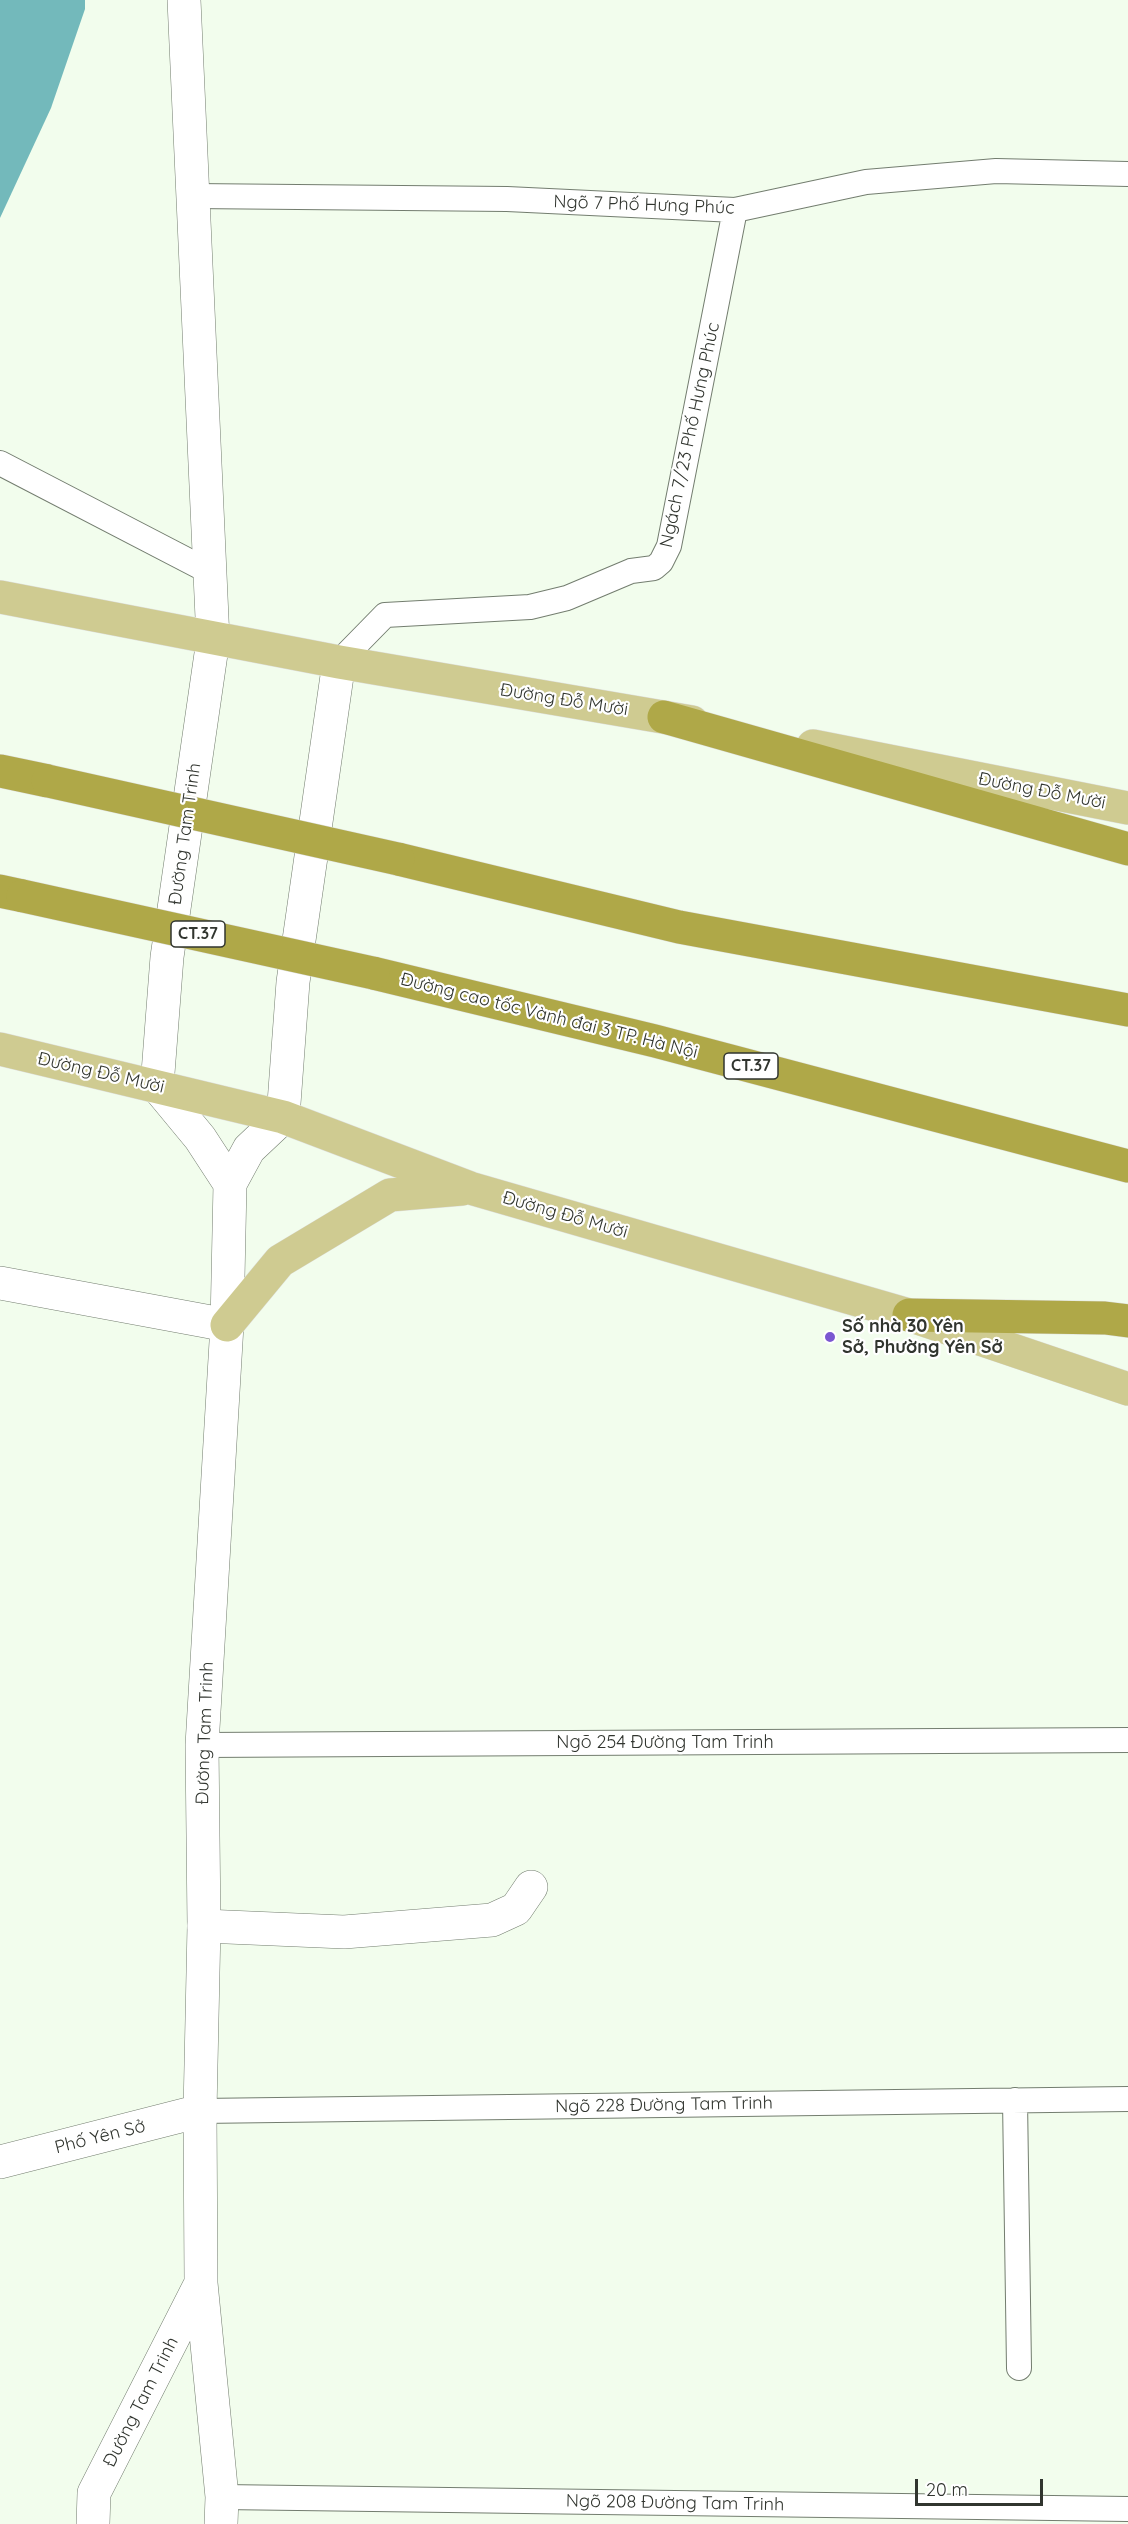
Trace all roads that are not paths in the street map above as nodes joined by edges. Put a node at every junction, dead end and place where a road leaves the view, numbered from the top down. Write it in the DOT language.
graph roads {
  1 [pos="184,0"];
  2 [pos="1128,174"];
  3 [pos="193,196"];
  4 [pos="735,210"];
  5 [pos="0,463"];
  6 [pos="210,572"];
  7 [pos="0,597"];
  8 [pos="213,640"];
  9 [pos="339,662"];
  10 [pos="664,717"];
  11 [pos="0,771"];
  12 [pos="1128,808"];
  13 [pos="1128,849"];
  14 [pos="11,893"];
  15 [pos="1128,1010"];
  16 [pos="0,1049"];
  17 [pos="157,1086"];
  18 [pos="283,1117"];
  19 [pos="1128,1166"];
  20 [pos="230,1184"];
  21 [pos="470,1188"];
  22 [pos="0,1282"];
  23 [pos="909,1315"];
  24 [pos="1128,1321"];
  25 [pos="227,1324"];
  26 [pos="1128,1389"];
  27 [pos="1128,1740"];
  28 [pos="202,1745"];
  29 [pos="531,1887"];
  30 [pos="204,1926"];
  31 [pos="1128,2099"];
  32 [pos="1015,2100"];
  33 [pos="200,2111"];
  34 [pos="0,2162"];
  35 [pos="201,2283"];
  36 [pos="1019,2368"];
  37 [pos="1128,2509"];
  38 [pos="221,2510"];
  39 [pos="93,2524"];
  1 -- 3 [label="main road, Đường Tam Trinh"];
  2 -- 4 [label="lane, Ngõ 7 Phố Hưng Phúc"];
  3 -- 4 [label="lane, Ngõ 7 Phố Hưng Phúc"];
  3 -- 6 [label="main road, Đường Tam Trinh"];
  4 -- 9 [label="lane, Ngách 7/23 Phố Hưng Phúc"];
  5 -- 6 [label="lane"];
  6 -- 8 [label="main road, Đường Tam Trinh"];
  7 -- 8 [label="main road, Đường Đỗ Mười"];
  8 -- 9 [label="main road, Đường Đỗ Mười"];
  8 -- 17 [label="main road, Đường Tam Trinh"];
  9 -- 10 [label="main road, Đường Đỗ Mười"];
  9 -- 18 [label="main road"];
  10 -- 12 [label="main road, Đường Đỗ Mười"];
  10 -- 13 [label="highway"];
  11 -- 15 [label="highway, bridge"];
  14 -- 19 [label="highway, Đường cao tốc Vành đai 3 TP. Hà Nội / CT.37, bridge"];
  16 -- 17 [label="main road, Đường Đỗ Mười"];
  17 -- 18 [label="main road, Đường Đỗ Mười"];
  17 -- 20 [label="main road"];
  18 -- 20 [label="main road, Đường Tam Trinh"];
  18 -- 21 [label="main road, Đường Đỗ Mười"];
  20 -- 25 [label="main road, Đường Tam Trinh"];
  21 -- 23 [label="main road, Đường Đỗ Mười"];
  21 -- 25 [label="main road"];
  22 -- 25 [label="main road"];
  23 -- 24 [label="highway"];
  23 -- 26 [label="main road, Đường Đỗ Mười"];
  25 -- 28 [label="main road, Đường Tam Trinh"];
  27 -- 28 [label="lane, Ngõ 254 Đường Tam Trinh"];
  28 -- 30 [label="main road, Đường Tam Trinh"];
  29 -- 30 [label="main road"];
  30 -- 33 [label="main road, Đường Tam Trinh"];
  31 -- 32 [label="lane, Ngõ 228 Đường Tam Trinh"];
  32 -- 33 [label="lane, Ngõ 228 Đường Tam Trinh"];
  32 -- 36 [label="lane"];
  33 -- 34 [label="main road, Phố Yên Sở"];
  33 -- 35 [label="main road, Đường Tam Trinh"];
  35 -- 38 [label="main road, Đường Tam Trinh"];
  35 -- 39 [label="main road, Đường Tam Trinh"];
  37 -- 38 [label="lane, Ngõ 208 Đường Tam Trinh"];
}
